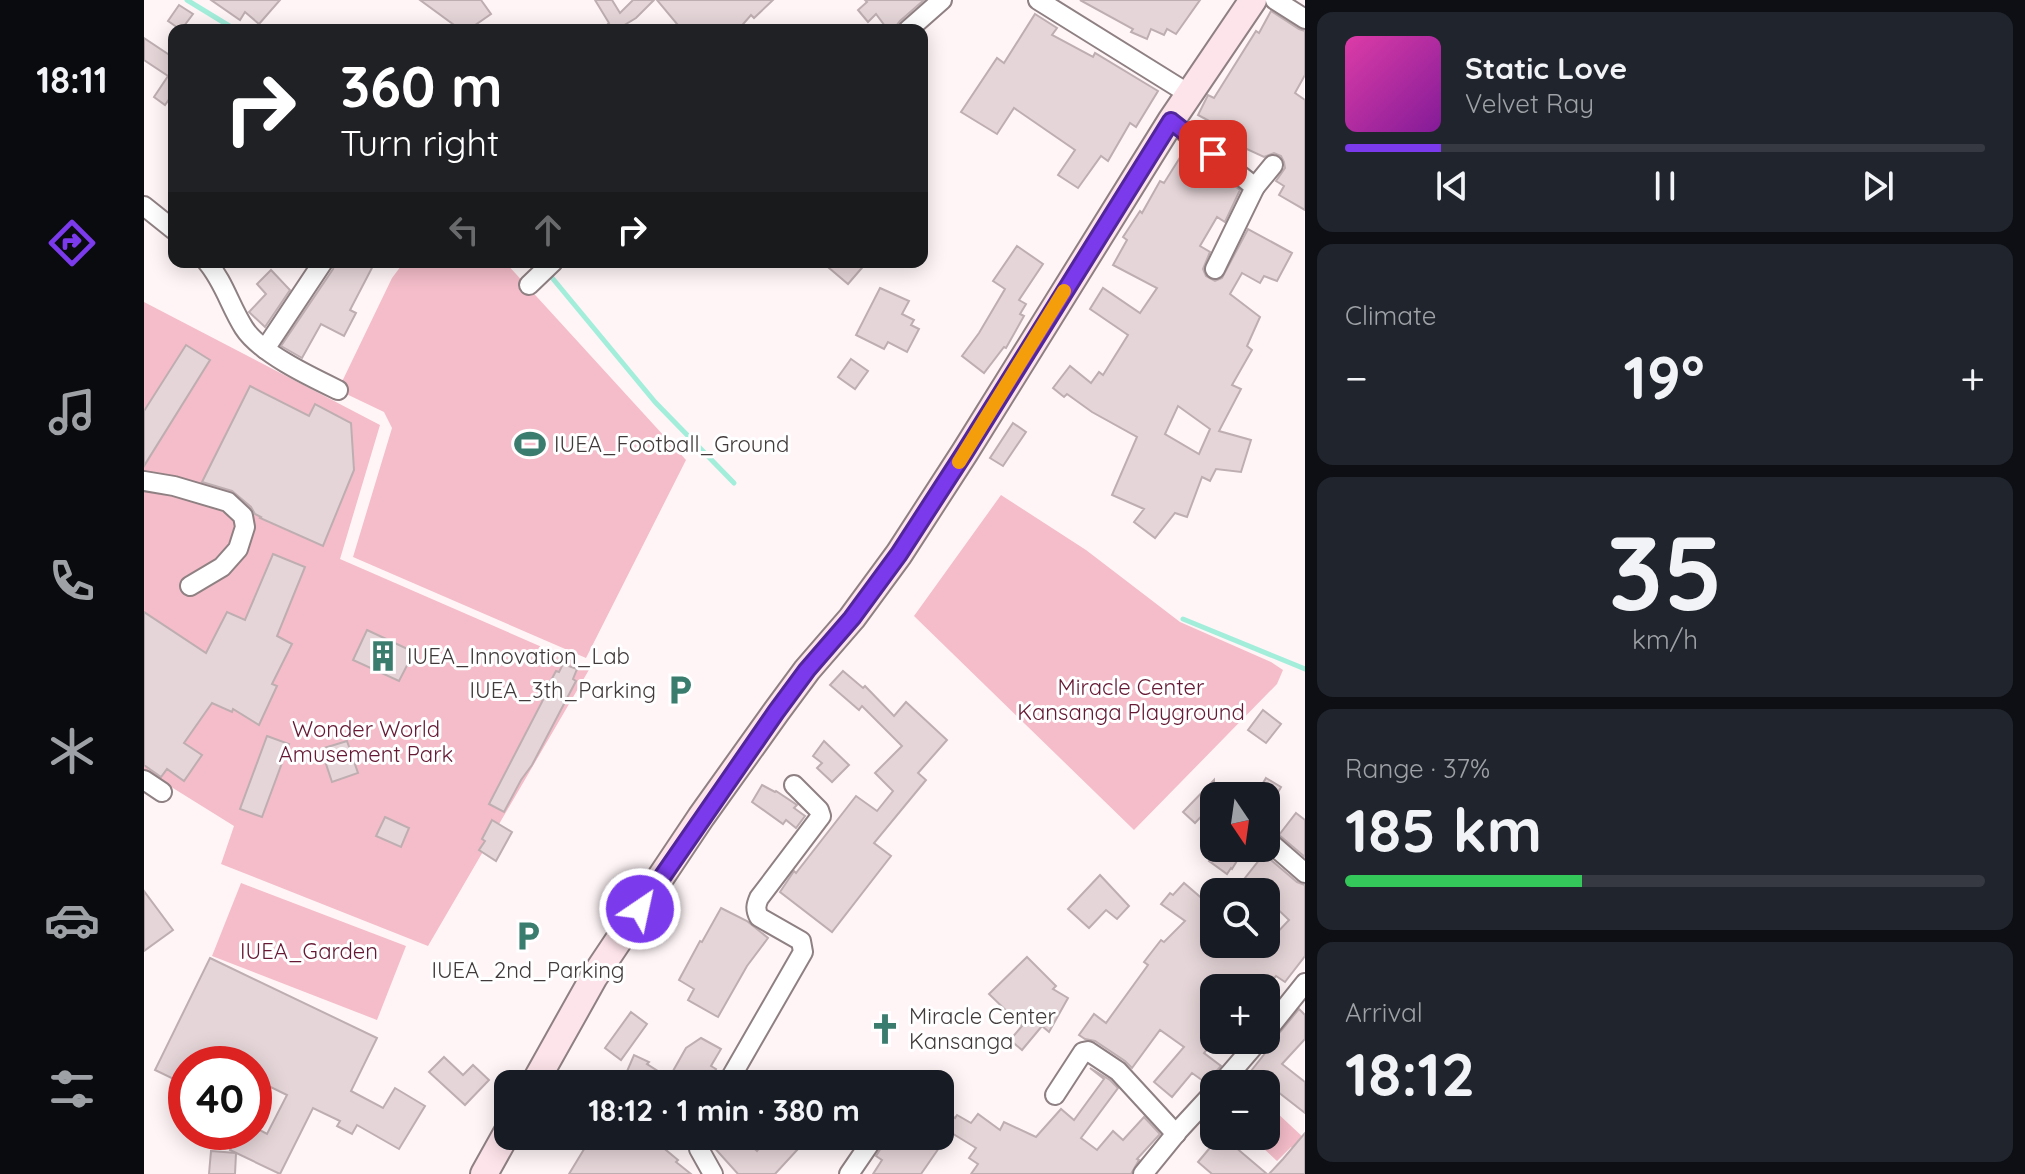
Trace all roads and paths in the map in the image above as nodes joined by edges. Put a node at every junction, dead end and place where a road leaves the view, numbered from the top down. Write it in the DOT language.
graph roads {
  1 [pos="942,0"];
  2 [pos="1038,0"];
  3 [pos="1253,0"];
  4 [pos="1275,0"];
  5 [pos="1305,19"];
  6 [pos="915,24"];
  7 [pos="1189,94"];
  8 [pos="1171,121"];
  9 [pos="1273,165"];
  10 [pos="1255,187"];
  11 [pos="144,206"];
  12 [pos="168,225"];
  13 [pos="212,268"];
  14 [pos="319,268"];
  15 [pos="547,268"];
  16 [pos="1215,269"];
  17 [pos="529,285"];
  18 [pos="265,349"];
  19 [pos="338,390"];
  20 [pos="144,481"];
  21 [pos="190,586"];
  22 [pos="144,780"];
  23 [pos="794,785"];
  24 [pos="162,792"];
  25 [pos="1280,851"];
  26 [pos="1305,873"];
  27 [pos="1305,983"];
  28 [pos="1280,1014"];
  29 [pos="1247,1054"];
  30 [pos="542,1070"];
  31 [pos="735,1070"];
  32 [pos="1233,1070"];
  33 [pos="1055,1095"];
  34 [pos="1200,1107"];
  35 [pos="1176,1134"];
  36 [pos="497,1150"];
  37 [pos="700,1150"];
  38 [pos="865,1150"];
  39 [pos="484,1174"];
  40 [pos="713,1174"];
  41 [pos="849,1174"];
  42 [pos="1143,1174"];
  1 -- 6 [label="street"];
  2 -- 7 [label="street"];
  3 -- 7 [label="street"];
  4 -- 5 [label="street"];
  7 -- 8 [label="street"];
  8 -- 10 [label="street"];
  8 -- 30 [label="street"];
  9 -- 10 [label="street"];
  10 -- 16 [label="street"];
  11 -- 12 [label="street"];
  13 -- 18 [label="street"];
  14 -- 18 [label="street"];
  15 -- 17 [label="street"];
  18 -- 19 [label="street"];
  20 -- 21 [label="street"];
  22 -- 24 [label="street"];
  23 -- 31 [label="street"];
  25 -- 26 [label="street"];
  27 -- 28 [label="street"];
  29 -- 32 [label="street"];
  33 -- 35 [label="street"];
  34 -- 35 [label="street"];
  35 -- 42 [label="street"];
  36 -- 39 [label="street"];
  37 -- 40 [label="street"];
  38 -- 41 [label="street"];
}
